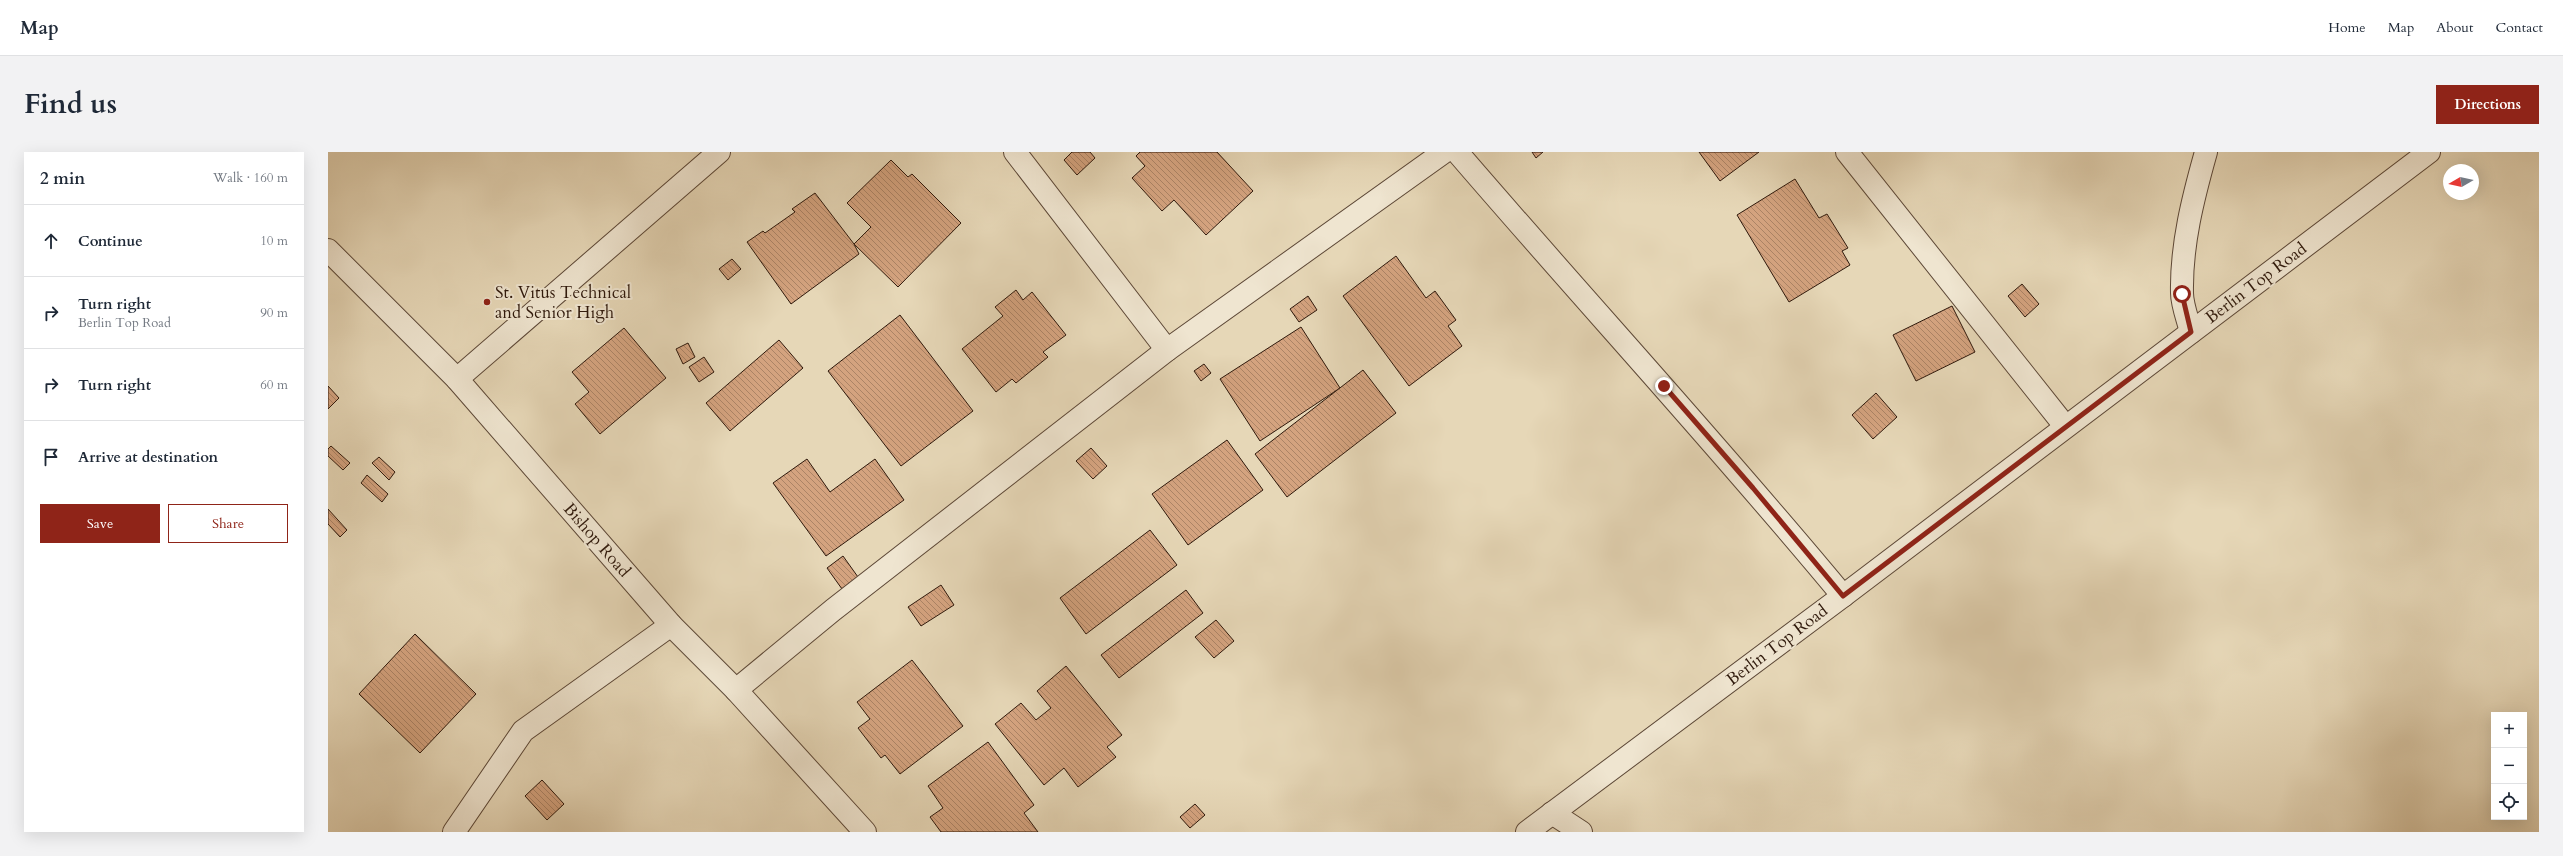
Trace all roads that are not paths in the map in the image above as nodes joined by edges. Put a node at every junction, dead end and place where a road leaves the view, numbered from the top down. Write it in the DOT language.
graph roads {
  1 [pos="719,152"];
  2 [pos="1015,152"];
  3 [pos="1444,152"];
  4 [pos="1457,152"];
  5 [pos="1847,152"];
  6 [pos="2206,152"];
  7 [pos="2429,152"];
  8 [pos="328,250"];
  9 [pos="2191,332"];
  10 [pos="1167,350"];
  11 [pos="457,379"];
  12 [pos="2065,426"];
  13 [pos="1843,596"];
  14 [pos="671,625"];
  15 [pos="736,690"];
  16 [pos="1552,813"];
  17 [pos="454,832"];
  18 [pos="865,832"];
  19 [pos="1527,832"];
  20 [pos="1581,832"];
  1 -- 11 [label="street"];
  2 -- 10 [label="street"];
  3 -- 10 [label="street"];
  4 -- 13 [label="street"];
  5 -- 12 [label="street"];
  6 -- 9 [label="street"];
  7 -- 9 [label="street, Berlin Top Road"];
  8 -- 11 [label="street, Bishop Road"];
  9 -- 12 [label="street, Berlin Top Road"];
  10 -- 15 [label="street"];
  11 -- 14 [label="street, Bishop Road"];
  12 -- 13 [label="street, Berlin Top Road"];
  13 -- 16 [label="street, Berlin Top Road"];
  14 -- 15 [label="street, Bishop Road"];
  14 -- 17 [label="street"];
  15 -- 18 [label="street, Bishop Road"];
  16 -- 19 [label="street, Berlin Top Road"];
  16 -- 20 [label="street"];
}
